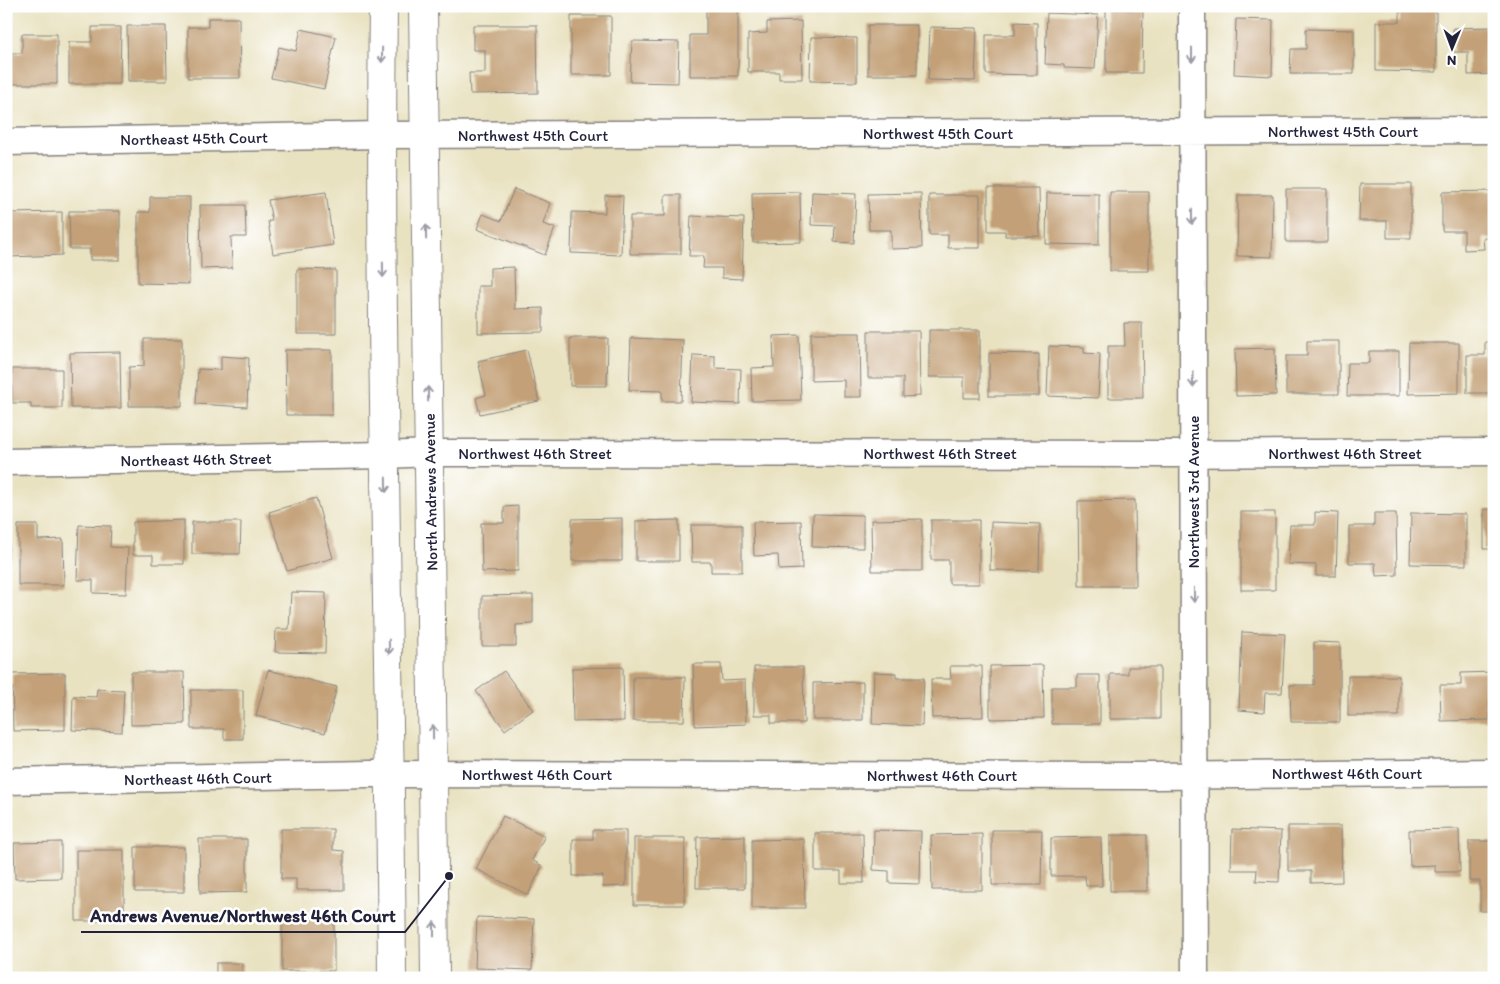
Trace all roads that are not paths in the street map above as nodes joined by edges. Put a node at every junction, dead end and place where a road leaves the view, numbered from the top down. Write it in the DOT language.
graph roads {
  1 [pos="383,6"];
  2 [pos="423,6"];
  3 [pos="1192,6"];
  4 [pos="1494,130"];
  5 [pos="1192,132"];
  6 [pos="381,135"];
  7 [pos="424,136"];
  8 [pos="6,142"];
  9 [pos="1494,452"];
  10 [pos="429,453"];
  11 [pos="1193,454"];
  12 [pos="386,455"];
  13 [pos="6,462"];
  14 [pos="1494,772"];
  15 [pos="390,774"];
  16 [pos="434,774"];
  17 [pos="1194,774"];
  18 [pos="6,781"];
  19 [pos="392,978"];
  20 [pos="435,978"];
  21 [pos="1195,978"];
  1 -- 6 [label="main road, one-way"];
  2 -- 7 [label="main road, North Andrews Avenue"];
  3 -- 5 [label="street, Northwest 3rd Avenue, one-way"];
  4 -- 5 [label="street, Northwest 45th Court"];
  5 -- 7 [label="street, Northwest 45th Court"];
  5 -- 11 [label="street, Northwest 3rd Avenue, one-way"];
  6 -- 7 [label="street, Northwest 45th Court"];
  6 -- 8 [label="street, Northeast 45th Court"];
  6 -- 12 [label="main road, one-way"];
  10 -- 7 [label="main road, North Andrews Avenue, one-way"];
  9 -- 11 [label="street, Northwest 46th Street"];
  10 -- 11 [label="street, Northwest 46th Street"];
  10 -- 12 [label="street, Northwest 46th Street"];
  16 -- 10 [label="main road, North Andrews Avenue, one-way"];
  11 -- 17 [label="street, Northwest 3rd Avenue, one-way"];
  12 -- 13 [label="street, Northeast 46th Street"];
  12 -- 15 [label="main road, one-way"];
  14 -- 17 [label="street, Northwest 46th Court"];
  15 -- 16 [label="street, Northwest 46th Court"];
  15 -- 18 [label="street, Northeast 46th Court"];
  15 -- 19 [label="main road"];
  16 -- 17 [label="street, Northwest 46th Court"];
  20 -- 16 [label="main road, North Andrews Avenue, one-way"];
  17 -- 21 [label="street, Northwest 3rd Avenue"];
}
